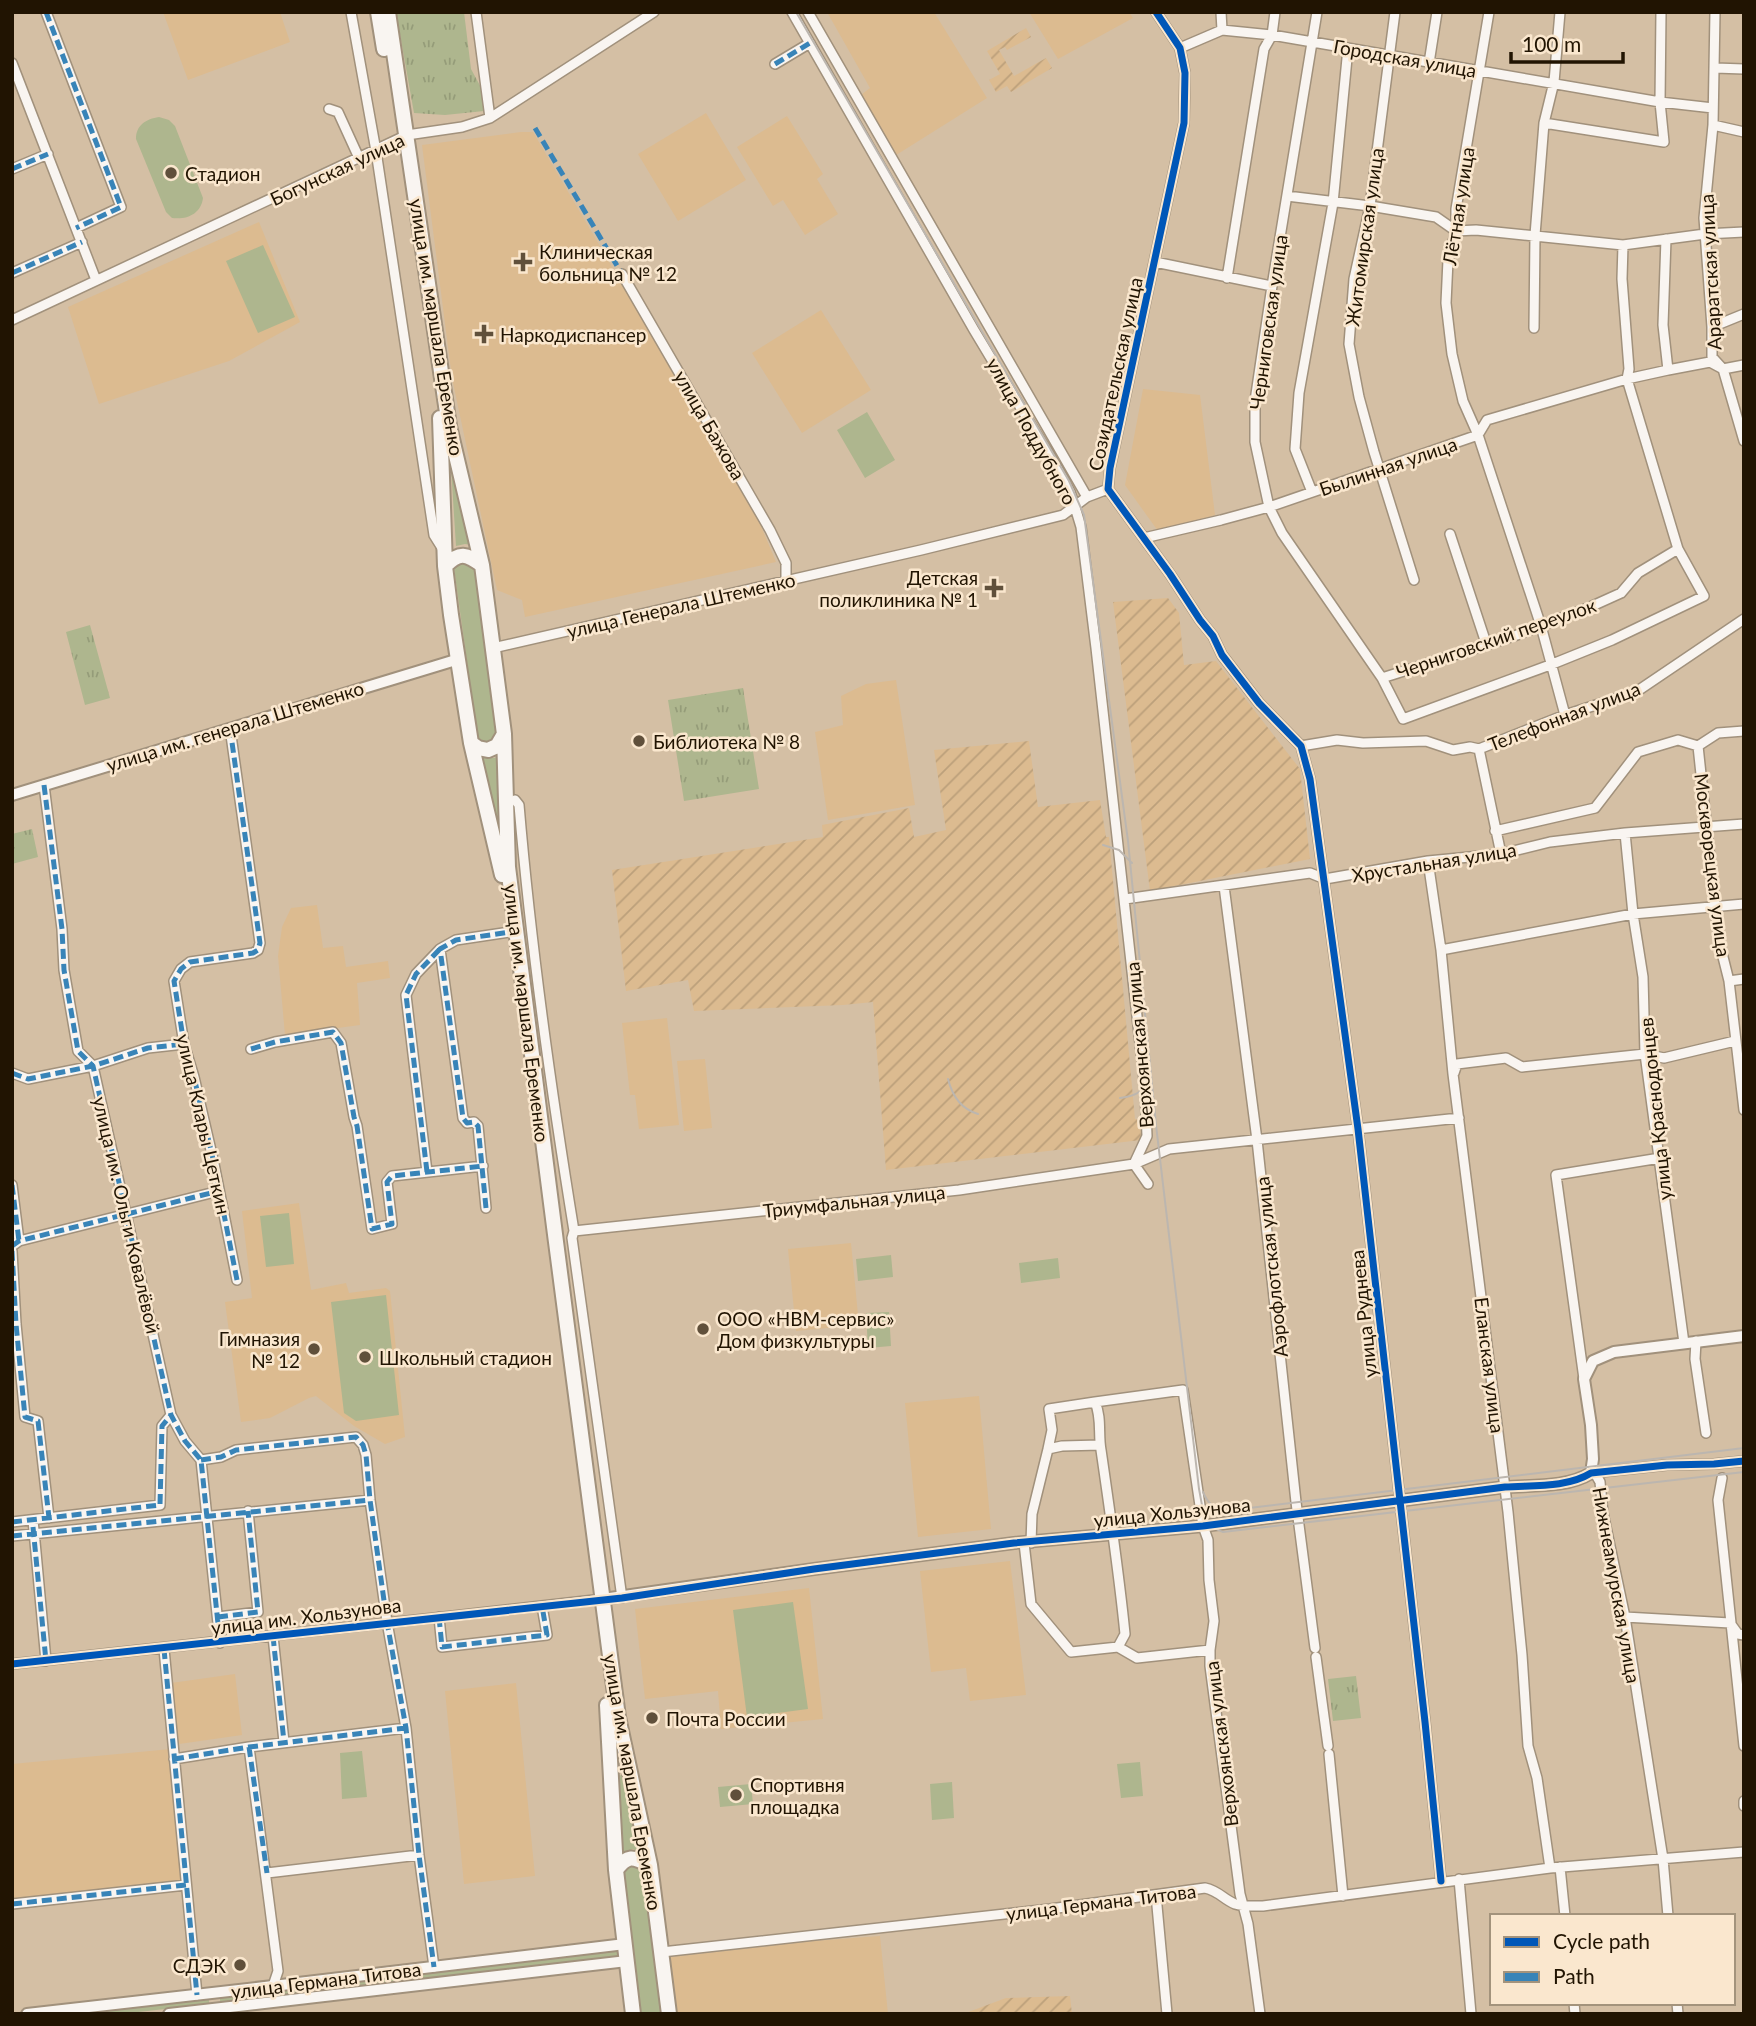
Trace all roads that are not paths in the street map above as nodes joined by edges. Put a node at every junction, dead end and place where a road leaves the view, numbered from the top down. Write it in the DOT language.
graph roads {
  1 [pos="46,12"];
  2 [pos="351,12"];
  3 [pos="378,12"];
  4 [pos="388,12"];
  5 [pos="476,12"];
  6 [pos="654,12"];
  7 [pos="792,12"];
  8 [pos="808,12"];
  9 [pos="1156,12"];
  10 [pos="1221,12"];
  11 [pos="1275,12"];
  12 [pos="1317,12"];
  13 [pos="1395,12"];
  14 [pos="1437,12"];
  15 [pos="1489,12"];
  16 [pos="1560,12"];
  17 [pos="1661,12"];
  18 [pos="1715,12"];
  19 [pos="1222,30"];
  20 [pos="1272,35"];
  21 [pos="1312,42"];
  22 [pos="810,43"];
  23 [pos="1180,47"];
  24 [pos="1348,48"];
  25 [pos="1389,56"];
  26 [pos="12,63"];
  27 [pos="1429,63"];
  28 [pos="775,64"];
  29 [pos="1715,68"];
  30 [pos="1744,69"];
  31 [pos="1480,72"];
  32 [pos="1554,82"];
  33 [pos="1660,102"];
  34 [pos="1713,108"];
  35 [pos="328,109"];
  36 [pos="490,118"];
  37 [pos="1544,123"];
  38 [pos="1713,125"];
  39 [pos="1744,132"];
  40 [pos="404,137"];
  41 [pos="376,151"];
  42 [pos="48,155"];
  43 [pos="359,158"];
  44 [pos="12,169"];
  45 [pos="1287,196"];
  46 [pos="1333,203"];
  47 [pos="1370,206"];
  48 [pos="76,228"];
  49 [pos="1456,231"];
  50 [pos="1744,232"];
  51 [pos="1705,234"];
  52 [pos="1535,235"];
  53 [pos="1666,239"];
  54 [pos="82,242"];
  55 [pos="1623,245"];
  56 [pos="1154,262"];
  57 [pos="12,273"];
  58 [pos="622,274"];
  59 [pos="1227,278"];
  60 [pos="96,280"];
  61 [pos="1272,286"];
  62 [pos="1744,314"];
  63 [pos="12,320"];
  64 [pos="1713,327"];
  65 [pos="1534,328"];
  66 [pos="1744,365"];
  67 [pos="1723,369"];
  68 [pos="1668,370"];
  69 [pos="1627,379"];
  70 [pos="1478,435"];
  71 [pos="1744,441"];
  72 [pos="1379,469"];
  73 [pos="1108,489"];
  74 [pos="1311,492"];
  75 [pos="1087,497"];
  76 [pos="1269,506"];
  77 [pos="1075,507"];
  78 [pos="1450,534"];
  79 [pos="1144,538"];
  80 [pos="1678,549"];
  81 [pos="445,559"];
  82 [pos="482,565"];
  83 [pos="1414,580"];
  84 [pos="786,581"];
  85 [pos="1744,619"];
  86 [pos="1541,626"];
  87 [pos="1486,643"];
  88 [pos="494,648"];
  89 [pos="458,659"];
  90 [pos="1550,665"];
  91 [pos="1382,678"];
  92 [pos="1565,715"];
  93 [pos="230,728"];
  94 [pos="1744,731"];
  95 [pos="504,734"];
  96 [pos="471,743"];
  97 [pos="1301,746"];
  98 [pos="1698,746"];
  99 [pos="1479,749"];
  100 [pos="44,785"];
  101 [pos="12,794"];
  102 [pos="514,800"];
  103 [pos="1744,824"];
  104 [pos="1706,828"];
  105 [pos="1495,831"];
  106 [pos="1625,833"];
  107 [pos="1501,854"];
  108 [pos="1428,861"];
  109 [pos="1325,879"];
  110 [pos="1224,886"];
  111 [pos="1125,899"];
  112 [pos="1744,904"];
  113 [pos="1715,906"];
  114 [pos="1633,915"];
  115 [pos="510,932"];
  116 [pos="440,949"];
  117 [pos="1441,950"];
  118 [pos="1744,979"];
  119 [pos="1729,981"];
  120 [pos="1735,1041"];
  121 [pos="184,1044"];
  122 [pos="251,1049"];
  123 [pos="1645,1054"];
  124 [pos="93,1066"];
  125 [pos="12,1073"];
  126 [pos="1453,1074"];
  127 [pos="1742,1086"];
  128 [pos="1744,1110"];
  129 [pos="1459,1118"];
  130 [pos="1358,1129"];
  131 [pos="1257,1140"];
  132 [pos="1660,1158"];
  133 [pos="1134,1164"];
  134 [pos="483,1166"];
  135 [pos="427,1172"];
  136 [pos="1148,1184"];
  137 [pos="12,1185"];
  138 [pos="219,1191"];
  139 [pos="486,1208"];
  140 [pos="127,1213"];
  141 [pos="573,1235"];
  142 [pos="556,1242"];
  143 [pos="16,1243"];
  144 [pos="12,1251"];
  145 [pos="236,1280"];
  146 [pos="585,1325"];
  147 [pos="568,1329"];
  148 [pos="1744,1336"];
  149 [pos="1690,1342"];
  150 [pos="1584,1379"];
  151 [pos="1095,1402"];
  152 [pos="171,1415"];
  153 [pos="1706,1433"];
  154 [pos="1100,1445"];
  155 [pos="1048,1450"];
  156 [pos="201,1460"];
  157 [pos="1744,1461"];
  158 [pos="1591,1473"];
  159 [pos="1722,1478"];
  160 [pos="1505,1487"];
  161 [pos="370,1500"];
  162 [pos="1401,1502"];
  163 [pos="248,1511"];
  164 [pos="1298,1514"];
  165 [pos="208,1515"];
  166 [pos="49,1518"];
  167 [pos="33,1520"];
  168 [pos="12,1522"];
  169 [pos="1203,1525"];
  170 [pos="34,1533"];
  171 [pos="1114,1535"];
  172 [pos="12,1536"];
  173 [pos="1027,1543"];
  174 [pos="622,1598"];
  175 [pos="599,1600"];
  176 [pos="542,1606"];
  177 [pos="439,1616"];
  178 [pos="218,1617"];
  179 [pos="1625,1617"];
  180 [pos="387,1622"];
  181 [pos="1730,1623"];
  182 [pos="1744,1635"];
  183 [pos="273,1636"];
  184 [pos="220,1643"];
  185 [pos="1118,1647"];
  186 [pos="164,1648"];
  187 [pos="1210,1650"];
  188 [pos="46,1661"];
  189 [pos="12,1664"];
  190 [pos="406,1728"];
  191 [pos="284,1742"];
  192 [pos="1744,1746"];
  193 [pos="249,1747"];
  194 [pos="174,1759"];
  195 [pos="1744,1852"];
  196 [pos="419,1854"];
  197 [pos="1663,1859"];
  198 [pos="650,1865"];
  199 [pos="1560,1867"];
  200 [pos="1549,1868"];
  201 [pos="616,1870"];
  202 [pos="267,1873"];
  203 [pos="1459,1879"];
  204 [pos="1441,1881"];
  205 [pos="187,1885"];
  206 [pos="1156,1895"];
  207 [pos="1343,1896"];
  208 [pos="12,1904"];
  209 [pos="1244,1906"];
  210 [pos="1565,1914"];
  211 [pos="1668,1914"];
  212 [pos="625,1944"];
  213 [pos="662,1952"];
  214 [pos="627,1961"];
  215 [pos="434,1967"];
  216 [pos="273,1986"];
  217 [pos="211,1993"];
  218 [pos="197,1995"];
  219 [pos="215,2010"];
  220 [pos="27,2014"];
  221 [pos="169,2014"];
  222 [pos="633,2014"];
  223 [pos="669,2014"];
  224 [pos="1167,2014"];
  225 [pos="1260,2014"];
  226 [pos="1471,2014"];
  1 -- 48 [label="street"];
  2 -- 41 [label="street"];
  3 -- 40 [label="highway, улица им. маршала Еременко"];
  4 -- 40 [label="highway, улица им. маршала Еременко"];
  5 -- 36 [label="street"];
  6 -- 36 [label="street, Богунская улица"];
  7 -- 22 [label="street, улица Поддубного"];
  8 -- 75 [label="street, улица Поддубного"];
  9 -- 23 [label="street"];
  10 -- 19 [label="street"];
  11 -- 20 [label="street"];
  12 -- 21 [label="street, Черниговская улица"];
  13 -- 25 [label="street, Житомирская улица"];
  14 -- 27 [label="street"];
  15 -- 31 [label="street, Лётная улица"];
  16 -- 32 [label="street"];
  17 -- 33 [label="street"];
  18 -- 29 [label="street, Араратская улица"];
  19 -- 20 [label="street, Городская улица"];
  19 -- 23 [label="street"];
  20 -- 21 [label="street, Городская улица"];
  20 -- 59 [label="street"];
  21 -- 24 [label="street, Городская улица"];
  21 -- 45 [label="street, Черниговская улица"];
  22 -- 28 [label="street"];
  22 -- 77 [label="street, улица Поддубного"];
  23 -- 56 [label="street, Созидательская улица"];
  24 -- 25 [label="street, Городская улица"];
  24 -- 46 [label="street"];
  25 -- 27 [label="street, Городская улица"];
  25 -- 47 [label="street, Житомирская улица"];
  26 -- 42 [label="street"];
  27 -- 31 [label="street, Городская улица"];
  29 -- 30 [label="street"];
  29 -- 34 [label="street, Араратская улица"];
  31 -- 32 [label="street, Городская улица"];
  31 -- 49 [label="street, Лётная улица"];
  32 -- 33 [label="street, Городская улица"];
  32 -- 37 [label="street"];
  33 -- 34 [label="street, Городская улица"];
  33 -- 37 [label="street"];
  34 -- 38 [label="street, Араратская улица"];
  35 -- 43 [label="street"];
  36 -- 40 [label="street, Богунская улица"];
  37 -- 52 [label="street"];
  38 -- 39 [label="street"];
  38 -- 51 [label="street, Араратская улица"];
  40 -- 41 [label="street, Богунская улица"];
  40 -- 81 [label="highway, улица им. маршала Еременко"];
  40 -- 82 [label="highway, улица им. маршала Еременко"];
  41 -- 43 [label="street, Богунская улица"];
  41 -- 81 [label="street"];
  42 -- 44 [label="street"];
  42 -- 48 [label="street"];
  43 -- 60 [label="street, Богунская улица"];
  45 -- 46 [label="street"];
  45 -- 61 [label="street, Черниговская улица"];
  46 -- 47 [label="street"];
  46 -- 74 [label="street"];
  47 -- 49 [label="street"];
  47 -- 72 [label="street, Житомирская улица"];
  48 -- 54 [label="street"];
  49 -- 52 [label="street"];
  49 -- 70 [label="street, Лётная улица"];
  50 -- 51 [label="street"];
  51 -- 53 [label="street"];
  51 -- 64 [label="street, Араратская улица"];
  52 -- 55 [label="street"];
  52 -- 65 [label="street"];
  53 -- 55 [label="street"];
  53 -- 68 [label="street"];
  54 -- 57 [label="street"];
  54 -- 60 [label="street"];
  55 -- 69 [label="street"];
  56 -- 59 [label="street"];
  56 -- 73 [label="street, Созидательская улица"];
  58 -- 84 [label="street, улица Бажова"];
  59 -- 61 [label="street"];
  60 -- 63 [label="street, Богунская улица"];
  61 -- 76 [label="street, Черниговская улица"];
  62 -- 64 [label="street"];
  64 -- 67 [label="street, Араратская улица"];
  66 -- 67 [label="street, Былинная улица"];
  67 -- 68 [label="street, Былинная улица"];
  67 -- 71 [label="street, Араратская улица"];
  68 -- 69 [label="street, Былинная улица"];
  69 -- 70 [label="street, Былинная улица"];
  69 -- 80 [label="street"];
  70 -- 72 [label="street, Былинная улица"];
  70 -- 86 [label="street"];
  72 -- 74 [label="street, Былинная улица"];
  72 -- 83 [label="street, Житомирская улица"];
  73 -- 75 [label="street, улица Генерала Штеменко"];
  73 -- 79 [label="street, Созидательская улица"];
  74 -- 76 [label="street, Былинная улица"];
  75 -- 77 [label="street, улица Генерала Штеменко"];
  76 -- 79 [label="street, Былинная улица"];
  76 -- 91 [label="street, Черниговская улица"];
  77 -- 84 [label="street, улица Генерала Штеменко"];
  77 -- 111 [label="street, улица Поддубного"];
  78 -- 87 [label="street"];
  79 -- 97 [label="street, Созидательская улица"];
  80 -- 86 [label="street, Черниговский переулок"];
  80 -- 90 [label="street"];
  81 -- 82 [label="highway"];
  81 -- 89 [label="highway, улица им. маршала Еременко"];
  82 -- 88 [label="highway, улица им. маршала Еременко"];
  84 -- 88 [label="street, улица Генерала Штеменко"];
  85 -- 92 [label="street, Телефонная улица"];
  86 -- 87 [label="street, Черниговский переулок"];
  86 -- 90 [label="street"];
  87 -- 91 [label="street, Черниговский переулок"];
  88 -- 95 [label="highway, улица им. маршала Еременко"];
  89 -- 93 [label="street, улица им. генерала Штеменко"];
  89 -- 96 [label="highway, улица им. маршала Еременко"];
  90 -- 91 [label="street, Черниговская улица"];
  90 -- 92 [label="street"];
  92 -- 99 [label="street, Телефонная улица"];
  93 -- 100 [label="street, улица им. генерала Штеменко"];
  93 -- 121 [label="street, улица Клары Цеткин"];
  94 -- 98 [label="street"];
  95 -- 96 [label="highway"];
  95 -- 142 [label="highway, улица им. маршала Еременко"];
  96 -- 115 [label="highway, улица им. маршала Еременко"];
  97 -- 99 [label="street, Телефонная улица"];
  97 -- 109 [label="street, улица Руднева"];
  98 -- 104 [label="street, Москворецкая улица"];
  98 -- 105 [label="street"];
  99 -- 105 [label="street"];
  100 -- 101 [label="street, улица им. генерала Штеменко"];
  100 -- 124 [label="street, улица им. Ольги Ковалёвой"];
  102 -- 141 [label="street"];
  103 -- 104 [label="street, Хрустальная улица"];
  104 -- 106 [label="street, Хрустальная улица"];
  104 -- 113 [label="street, Москворецкая улица"];
  105 -- 107 [label="street"];
  106 -- 107 [label="street, Хрустальная улица"];
  106 -- 114 [label="street, улица Краснодонцев"];
  107 -- 108 [label="street, Хрустальная улица"];
  108 -- 109 [label="street, Хрустальная улица"];
  108 -- 117 [label="street, Еланская улица"];
  109 -- 110 [label="street, Хрустальная улица"];
  109 -- 130 [label="street, улица Руднева"];
  110 -- 111 [label="street, Хрустальная улица"];
  110 -- 131 [label="street, Аэрофлотская улица"];
  111 -- 133 [label="street, Верхоянская улица"];
  112 -- 113 [label="street"];
  113 -- 114 [label="street"];
  113 -- 119 [label="street, Москворецкая улица"];
  114 -- 117 [label="street"];
  114 -- 123 [label="street, улица Краснодонцев"];
  115 -- 116 [label="street"];
  115 -- 175 [label="highway, улица им. маршала Еременко"];
  116 -- 134 [label="street"];
  116 -- 135 [label="street"];
  117 -- 126 [label="street, Еланская улица"];
  118 -- 119 [label="street"];
  119 -- 120 [label="street, Москворецкая улица"];
  120 -- 123 [label="street"];
  120 -- 127 [label="street, Москворецкая улица"];
  121 -- 124 [label="street"];
  121 -- 138 [label="street, улица Клары Цеткин"];
  122 -- 135 [label="street"];
  123 -- 126 [label="street"];
  123 -- 132 [label="street, улица Краснодонцев"];
  124 -- 125 [label="street"];
  124 -- 140 [label="street, улица им. Ольги Ковалёвой"];
  126 -- 129 [label="street, Еланская улица"];
  127 -- 128 [label="street, Москворецкая улица"];
  129 -- 130 [label="street, Триумфальная улица"];
  129 -- 160 [label="street, Еланская улица"];
  130 -- 131 [label="street, Триумфальная улица"];
  130 -- 162 [label="street, улица Руднева"];
  131 -- 133 [label="street, Триумфальная улица"];
  131 -- 164 [label="street, Аэрофлотская улица"];
  132 -- 149 [label="street, улица Краснодонцев"];
  132 -- 150 [label="street, Нижнеамурская улица"];
  133 -- 136 [label="street"];
  133 -- 141 [label="street, Триумфальная улица"];
  134 -- 135 [label="street"];
  134 -- 139 [label="street"];
  137 -- 143 [label="street"];
  138 -- 140 [label="street"];
  138 -- 145 [label="street, улица Клары Цеткин"];
  140 -- 143 [label="street"];
  140 -- 152 [label="street, улица им. Ольги Ковалёвой"];
  141 -- 142 [label="street, Триумфальная улица"];
  141 -- 146 [label="street"];
  142 -- 147 [label="highway, улица им. маршала Еременко"];
  144 -- 166 [label="street"];
  146 -- 147 [label="street"];
  146 -- 174 [label="street"];
  147 -- 175 [label="highway, улица им. маршала Еременко"];
  148 -- 149 [label="street"];
  149 -- 150 [label="street"];
  149 -- 153 [label="street, улица Краснодонцев"];
  150 -- 158 [label="street, Нижнеамурская улица"];
  151 -- 154 [label="street"];
  151 -- 155 [label="street"];
  151 -- 169 [label="street, Верхоянская улица"];
  152 -- 156 [label="street, улица им. Ольги Ковалёвой"];
  152 -- 166 [label="street"];
  154 -- 155 [label="street"];
  154 -- 171 [label="street"];
  155 -- 173 [label="street"];
  156 -- 161 [label="street"];
  156 -- 165 [label="street, улица им. Ольги Ковалёвой"];
  157 -- 158 [label="street, улица Хользунова"];
  158 -- 160 [label="street, улица Хользунова"];
  158 -- 179 [label="street, Нижнеамурская улица"];
  159 -- 181 [label="street"];
  160 -- 162 [label="street, улица Хользунова"];
  160 -- 200 [label="street, Еланская улица"];
  161 -- 163 [label="street"];
  161 -- 180 [label="street"];
  162 -- 164 [label="street, улица Хользунова"];
  162 -- 204 [label="street, улица Руднева"];
  163 -- 165 [label="street"];
  163 -- 178 [label="street"];
  164 -- 169 [label="street, улица Хользунова"];
  164 -- 207 [label="street, Аэрофлотская улица"];
  165 -- 170 [label="street"];
  165 -- 178 [label="street, улица им. Ольги Ковалёвой"];
  166 -- 167 [label="street"];
  167 -- 168 [label="street"];
  167 -- 170 [label="street"];
  169 -- 171 [label="street, улица Хользунова"];
  169 -- 187 [label="street, Верхоянская улица"];
  170 -- 172 [label="street"];
  170 -- 188 [label="street"];
  171 -- 173 [label="street, улица Хользунова"];
  171 -- 185 [label="street"];
  173 -- 174 [label="street, улица Хользунова"];
  173 -- 185 [label="street"];
  174 -- 175 [label="street, улица Хользунова"];
  175 -- 176 [label="street, улица им. Хользунова"];
  175 -- 198 [label="highway, улица им. маршала Еременко"];
  175 -- 201 [label="highway, улица им. маршала Еременко"];
  176 -- 177 [label="street, улица им. Хользунова"];
  176 -- 177 [label="street"];
  177 -- 180 [label="street, улица им. Хользунова"];
  178 -- 184 [label="street, улица им. Ольги Ковалёвой"];
  179 -- 181 [label="street"];
  179 -- 197 [label="street, Нижнеамурская улица"];
  180 -- 183 [label="street, улица им. Хользунова"];
  180 -- 190 [label="street"];
  181 -- 182 [label="street"];
  181 -- 192 [label="street"];
  183 -- 184 [label="street, улица им. Хользунова"];
  183 -- 191 [label="street"];
  184 -- 186 [label="street, улица им. Хользунова"];
  185 -- 187 [label="street"];
  186 -- 188 [label="street, улица им. Хользунова"];
  186 -- 194 [label="street"];
  187 -- 209 [label="street, Верхоянская улица"];
  188 -- 189 [label="street, улица им. Хользунова"];
  190 -- 191 [label="street"];
  190 -- 196 [label="street"];
  191 -- 193 [label="street"];
  193 -- 194 [label="street"];
  193 -- 202 [label="street"];
  194 -- 205 [label="street"];
  195 -- 197 [label="street"];
  196 -- 202 [label="street"];
  196 -- 215 [label="street"];
  197 -- 199 [label="street"];
  197 -- 211 [label="street, Нижнеамурская улица"];
  198 -- 201 [label="highway"];
  198 -- 213 [label="highway, улица им. маршала Еременко"];
  199 -- 200 [label="street"];
  199 -- 210 [label="street"];
  200 -- 203 [label="street"];
  201 -- 212 [label="highway, улица им. маршала Еременко"];
  202 -- 216 [label="street"];
  203 -- 204 [label="street"];
  203 -- 226 [label="street"];
  204 -- 207 [label="street"];
  205 -- 208 [label="street"];
  205 -- 218 [label="street"];
  206 -- 209 [label="street, улица Германа Титова"];
  206 -- 213 [label="street, улица Германа Титова"];
  206 -- 224 [label="street"];
  207 -- 209 [label="street"];
  209 -- 225 [label="street, Верхоянская улица"];
  212 -- 214 [label="highway, улица им. маршала Еременко"];
  212 -- 215 [label="street, улица Германа Титова"];
  213 -- 223 [label="highway, улица им. маршала Еременко"];
  214 -- 219 [label="street, улица Германа Титова"];
  214 -- 222 [label="highway, улица им. маршала Еременко"];
  215 -- 216 [label="street, улица Германа Титова"];
  216 -- 217 [label="street, улица Германа Титова"];
  217 -- 218 [label="street, улица Германа Титова"];
  217 -- 219 [label="street"];
  218 -- 220 [label="street, улица Германа Титова"];
  219 -- 221 [label="street, улица Германа Титова"];
}
